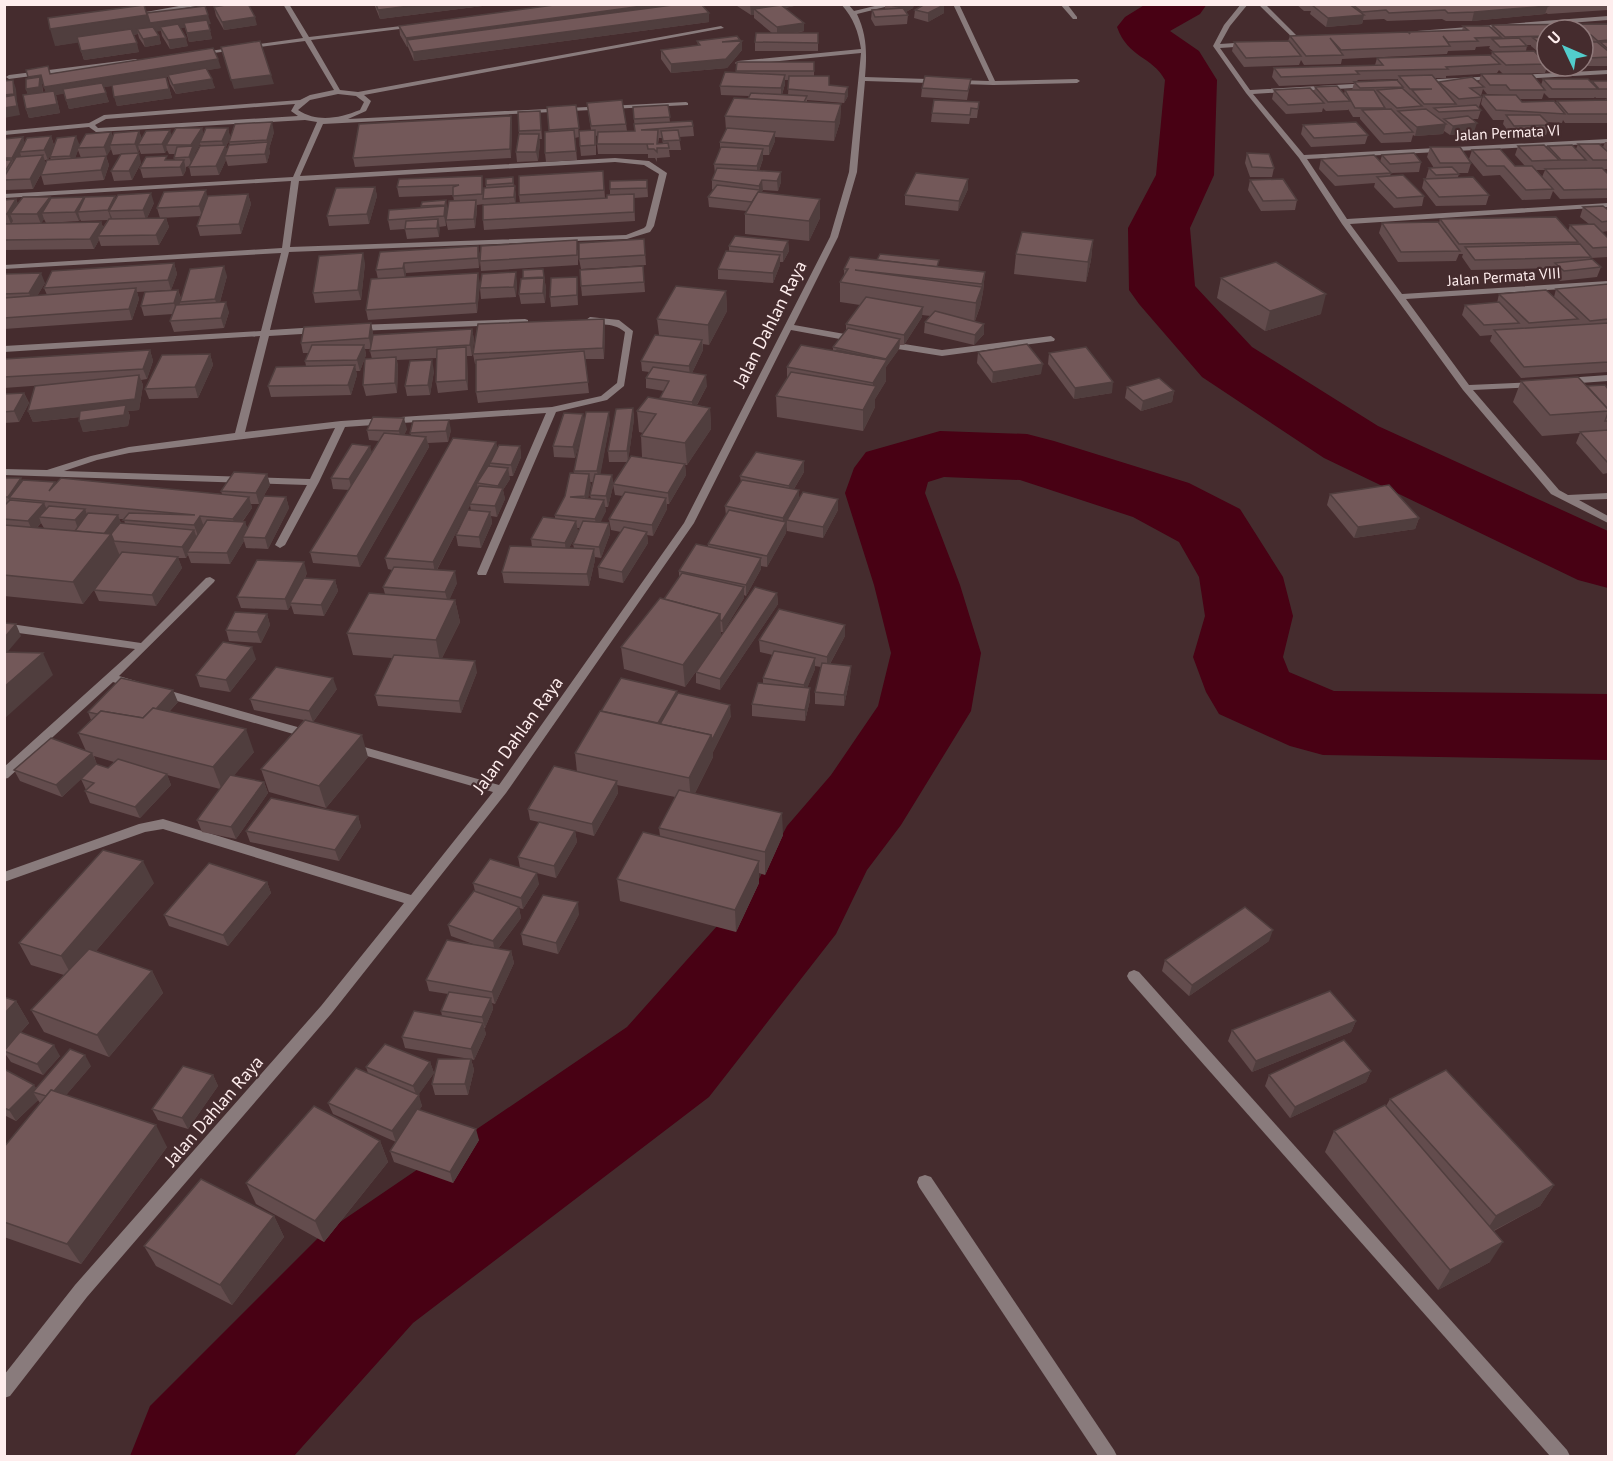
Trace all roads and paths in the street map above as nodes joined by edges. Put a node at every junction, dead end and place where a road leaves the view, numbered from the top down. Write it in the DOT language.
graph roads {
  1 [pos="205,4"];
  2 [pos="286,4"];
  3 [pos="894,4"];
  4 [pos="956,4"];
  5 [pos="1063,4"];
  6 [pos="1245,4"];
  7 [pos="1262,4"];
  8 [pos="848,9"];
  9 [pos="125,16"];
  10 [pos="1075,18"];
  11 [pos="1608,18"];
  12 [pos="423,24"];
  13 [pos="721,28"];
  14 [pos="1407,33"];
  15 [pos="309,39"];
  16 [pos="1312,41"];
  17 [pos="1289,42"];
  18 [pos="1300,42"];
  19 [pos="1258,44"];
  20 [pos="1216,46"];
  21 [pos="864,51"];
  22 [pos="193,54"];
  23 [pos="147,59"];
  24 [pos="738,63"];
  25 [pos="1608,72"];
  26 [pos="9,77"];
  27 [pos="1516,77"];
  28 [pos="1504,78"];
  29 [pos="861,79"];
  30 [pos="1077,81"];
  31 [pos="993,83"];
  32 [pos="1411,83"];
  33 [pos="1376,85"];
  34 [pos="338,92"];
  35 [pos="1248,92"];
  36 [pos="358,94"];
  37 [pos="299,102"];
  38 [pos="686,104"];
  39 [pos="303,118"];
  40 [pos="321,122"];
  41 [pos="91,125"];
  42 [pos="4,133"];
  43 [pos="1608,141"];
  44 [pos="1302,157"];
  45 [pos="295,180"];
  46 [pos="4,196"];
  47 [pos="1608,205"];
  48 [pos="1345,222"];
  49 [pos="286,250"];
  50 [pos="4,267"];
  51 [pos="1608,283"];
  52 [pos="1401,297"];
  53 [pos="585,320"];
  54 [pos="537,322"];
  55 [pos="789,327"];
  56 [pos="347,328"];
  57 [pos="324,329"];
  58 [pos="264,332"];
  59 [pos="1051,339"];
  60 [pos="4,350"];
  61 [pos="1608,378"];
  62 [pos="1466,388"];
  63 [pos="552,410"];
  64 [pos="340,424"];
  65 [pos="239,435"];
  66 [pos="4,472"];
  67 [pos="51,472"];
  68 [pos="314,482"];
  69 [pos="1560,496"];
  70 [pos="1608,496"];
  71 [pos="1608,520"];
  72 [pos="280,545"];
  73 [pos="483,573"];
  74 [pos="210,580"];
  75 [pos="4,627"];
  76 [pos="144,647"];
  77 [pos="112,678"];
  78 [pos="318,737"];
  79 [pos="341,744"];
  80 [pos="4,776"];
  81 [pos="502,790"];
  82 [pos="4,877"];
  83 [pos="414,901"];
  84 [pos="1134,976"];
  85 [pos="925,1182"];
  86 [pos="4,1390"];
  87 [pos="1108,1456"];
  88 [pos="1561,1456"];
  1 -- 9 [label="street"];
  2 -- 15 [label="street"];
  3 -- 8 [label="street"];
  4 -- 31 [label="street"];
  5 -- 10 [label="street"];
  6 -- 20 [label="street"];
  7 -- 18 [label="street"];
  8 -- 21 [label="street, Jalan Dahlan Raya"];
  11 -- 14 [label="street"];
  12 -- 15 [label="street"];
  13 -- 36 [label="street"];
  15 -- 22 [label="street"];
  15 -- 34 [label="street"];
  16 -- 18 [label="street"];
  17 -- 18 [label="street"];
  19 -- 20 [label="street"];
  20 -- 35 [label="street"];
  21 -- 24 [label="street"];
  21 -- 29 [label="street, Jalan Dahlan Raya"];
  23 -- 26 [label="street"];
  25 -- 27 [label="street"];
  28 -- 32 [label="street"];
  29 -- 31 [label="street"];
  29 -- 55 [label="street, Jalan Dahlan Raya"];
  30 -- 31 [label="street"];
  33 -- 35 [label="street"];
  34 -- 36 [label="street"];
  34 -- 37 [label="street"];
  35 -- 44 [label="street"];
  36 -- 40 [label="street"];
  37 -- 39 [label="street"];
  37 -- 41 [label="street"];
  38 -- 40 [label="street"];
  39 -- 40 [label="street"];
  39 -- 41 [label="street"];
  40 -- 45 [label="street"];
  41 -- 42 [label="street"];
  43 -- 44 [label="street, Jalan Permata VI"];
  44 -- 48 [label="street"];
  45 -- 46 [label="street"];
  45 -- 49 [label="street"];
  45 -- 49 [label="street"];
  47 -- 48 [label="street"];
  48 -- 52 [label="street"];
  49 -- 50 [label="street"];
  49 -- 58 [label="street"];
  51 -- 52 [label="street, Jalan Permata VIII"];
  52 -- 62 [label="street"];
  53 -- 63 [label="street"];
  54 -- 56 [label="street"];
  55 -- 59 [label="street"];
  55 -- 81 [label="street, Jalan Dahlan Raya"];
  57 -- 58 [label="street"];
  58 -- 60 [label="street"];
  58 -- 65 [label="street"];
  61 -- 62 [label="street"];
  62 -- 69 [label="street"];
  63 -- 64 [label="street"];
  63 -- 73 [label="street"];
  64 -- 65 [label="street"];
  64 -- 68 [label="street"];
  65 -- 67 [label="street"];
  66 -- 67 [label="street"];
  67 -- 68 [label="street"];
  68 -- 72 [label="street"];
  69 -- 70 [label="street"];
  69 -- 71 [label="street"];
  74 -- 76 [label="street"];
  75 -- 76 [label="street"];
  76 -- 77 [label="street"];
  77 -- 78 [label="street"];
  77 -- 80 [label="street"];
  79 -- 81 [label="street"];
  81 -- 83 [label="street, Jalan Dahlan Raya"];
  82 -- 83 [label="street"];
  83 -- 86 [label="street, Jalan Dahlan Raya"];
  84 -- 88 [label="street"];
  85 -- 87 [label="street"];
}
